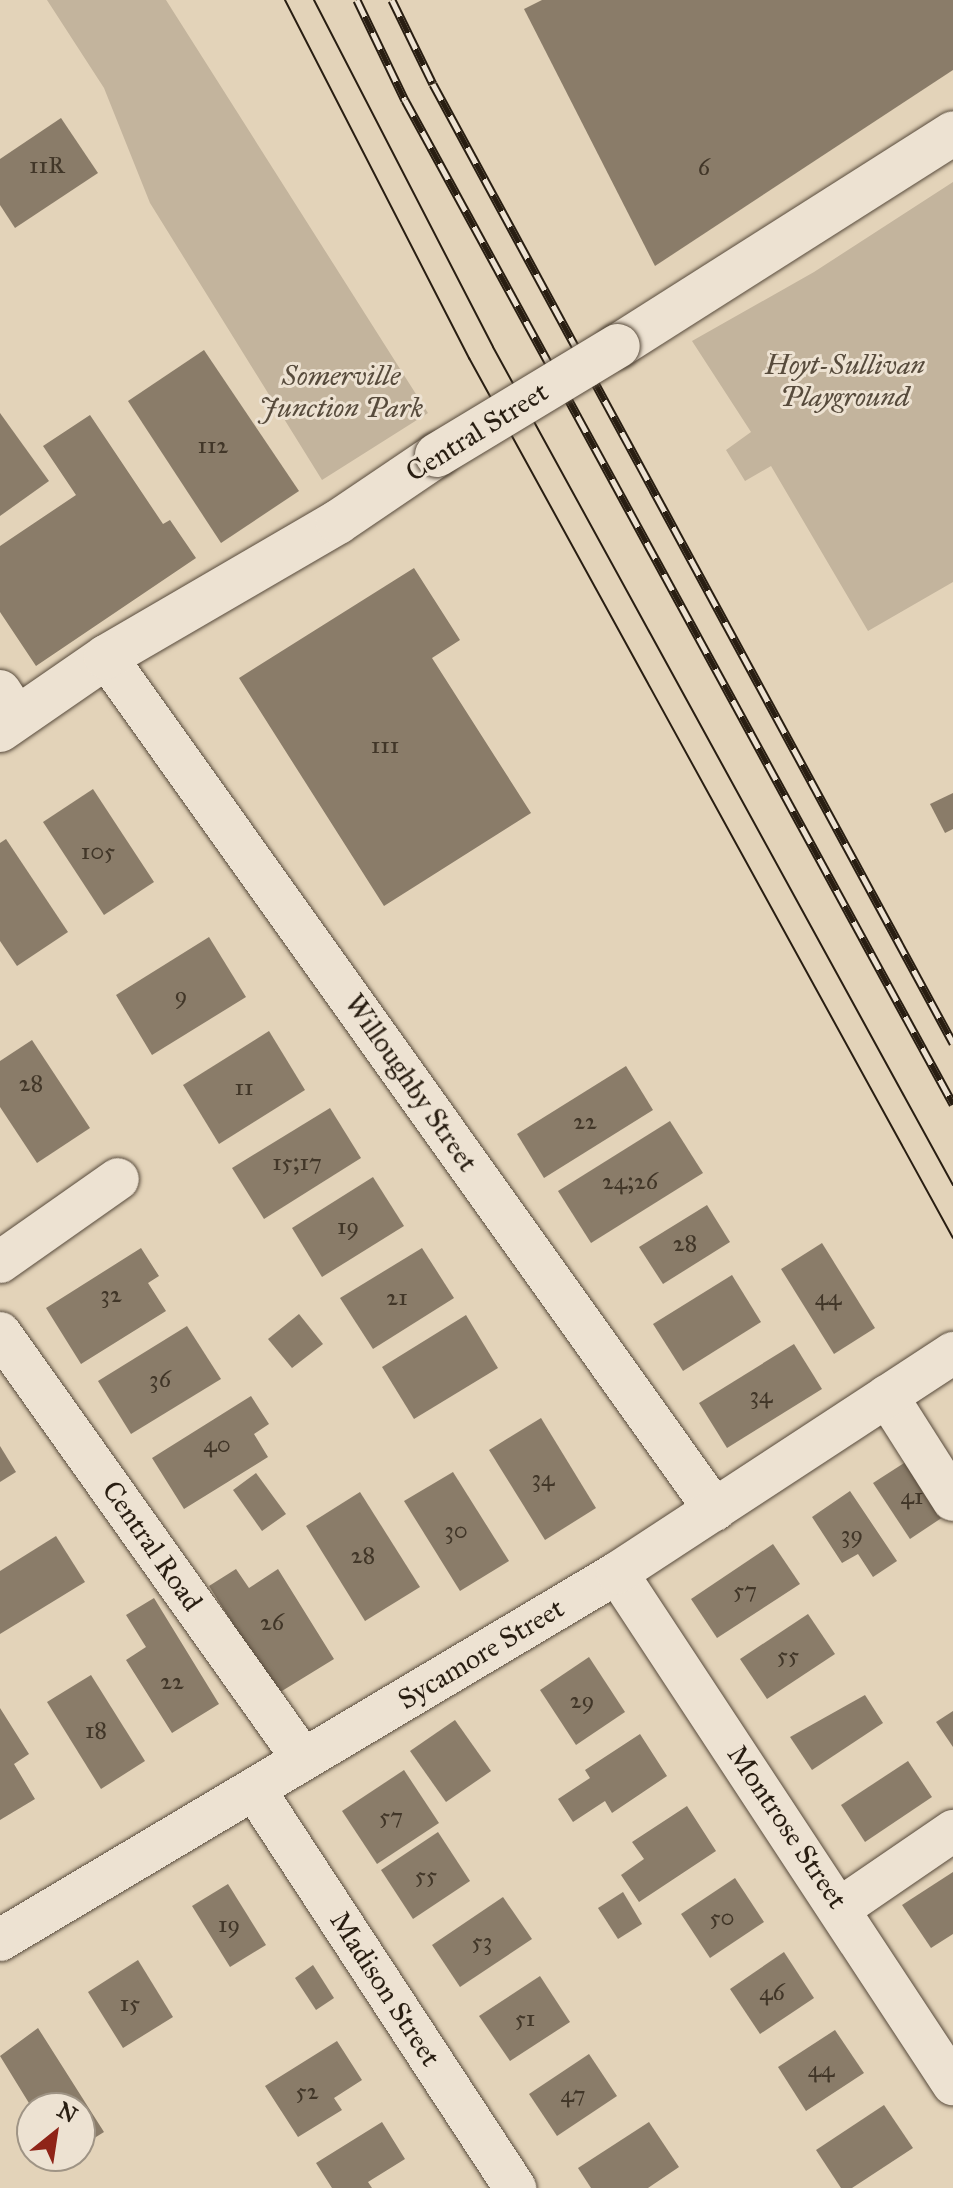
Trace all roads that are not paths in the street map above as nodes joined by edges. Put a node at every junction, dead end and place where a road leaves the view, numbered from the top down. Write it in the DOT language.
graph roads {
  1 [pos="953,133"];
  2 [pos="106,657"];
  3 [pos="5,712"];
  4 [pos="118,1179"];
  5 [pos="0,1262"];
  6 [pos="0,1333"];
  7 [pos="947,1356"];
  8 [pos="887,1396"];
  9 [pos="953,1500"];
  10 [pos="715,1510"];
  11 [pos="617,1573"];
  12 [pos="303,1759"];
  13 [pos="254,1789"];
  14 [pos="953,1831"];
  15 [pos="842,1907"];
  16 [pos="0,1940"];
  17 [pos="953,2084"];
  18 [pos="515,2188"];
  1 -- 2 [label="street, Central Street, bridge"];
  2 -- 3 [label="street, Central Street"];
  2 -- 10 [label="street, Willoughby Street"];
  4 -- 5 [label="street"];
  6 -- 12 [label="street, Central Road"];
  7 -- 8 [label="street, Sycamore Street"];
  8 -- 9 [label="street"];
  8 -- 10 [label="street, Sycamore Street"];
  10 -- 11 [label="street, Sycamore Street"];
  11 -- 12 [label="street, Sycamore Street"];
  11 -- 15 [label="street, Montrose Street"];
  12 -- 13 [label="street, Sycamore Street"];
  13 -- 16 [label="street, Sycamore Street"];
  13 -- 18 [label="street, Madison Street"];
  14 -- 15 [label="street"];
  15 -- 17 [label="street, Montrose Street"];
}
